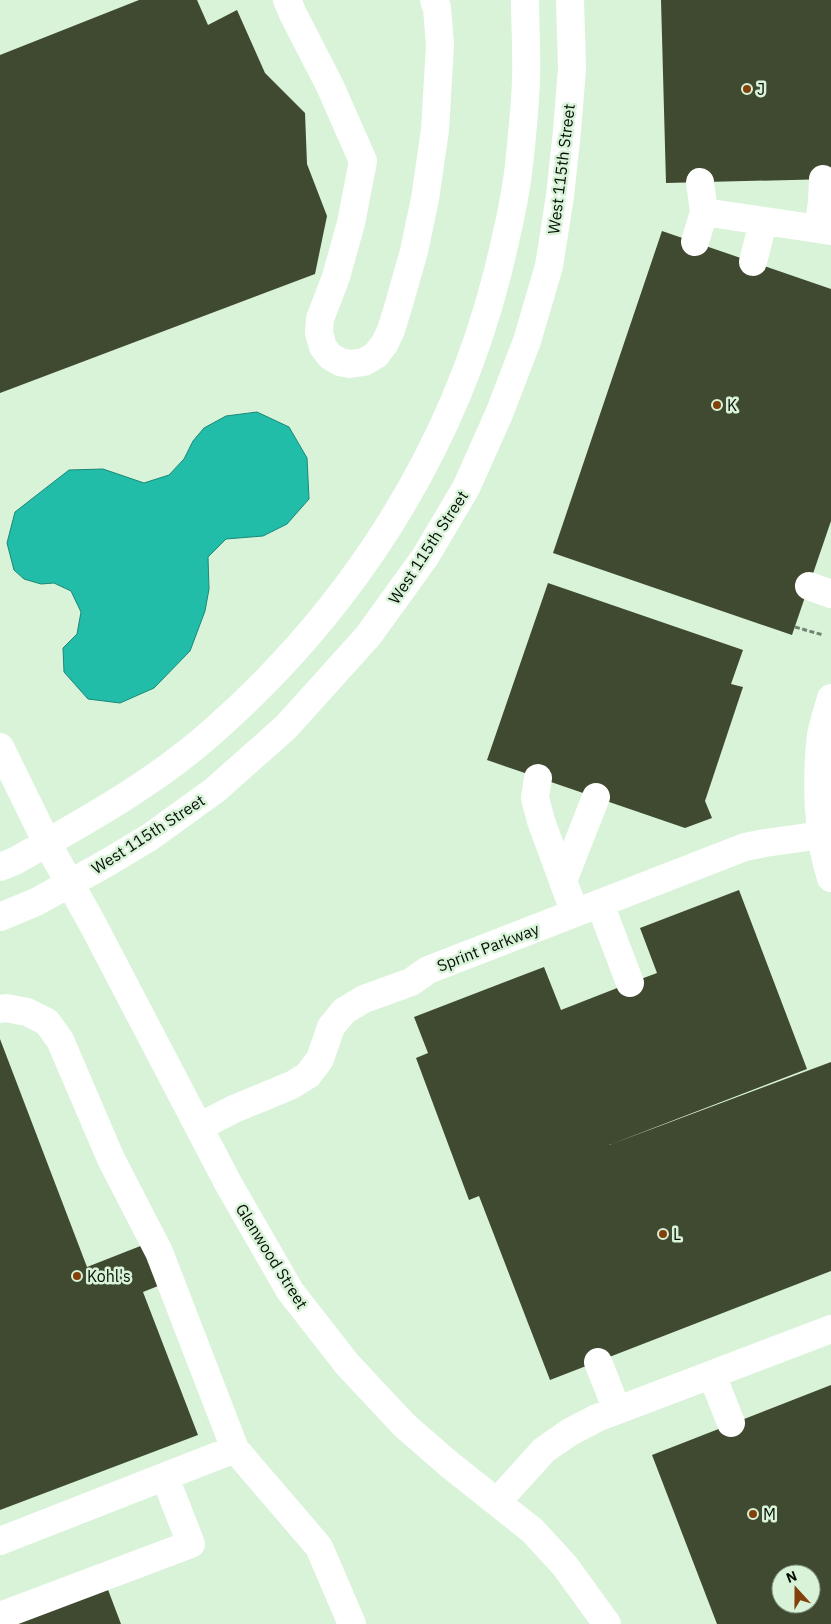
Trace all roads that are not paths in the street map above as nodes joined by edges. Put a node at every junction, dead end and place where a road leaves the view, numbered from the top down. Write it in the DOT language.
graph roads {
  1 [pos="288,0"];
  2 [pos="434,0"];
  3 [pos="525,0"];
  4 [pos="570,0"];
  5 [pos="823,179"];
  6 [pos="700,182"];
  7 [pos="704,212"];
  8 [pos="763,222"];
  9 [pos="825,230"];
  10 [pos="695,242"];
  11 [pos="753,262"];
  12 [pos="831,698"];
  13 [pos="0,747"];
  14 [pos="538,778"];
  15 [pos="596,797"];
  16 [pos="822,835"];
  17 [pos="47,843"];
  18 [pos="0,867"];
  19 [pos="831,878"];
  20 [pos="563,880"];
  21 [pos="70,884"];
  22 [pos="587,908"];
  23 [pos="0,916"];
  24 [pos="630,983"];
  25 [pos="0,1009"];
  26 [pos="199,1127"];
  27 [pos="831,1329"];
  28 [pos="598,1362"];
  29 [pos="712,1375"];
  30 [pos="617,1410"];
  31 [pos="731,1423"];
  32 [pos="235,1449"];
  33 [pos="165,1477"];
  34 [pos="497,1502"];
  35 [pos="0,1541"];
  36 [pos="0,1616"];
  37 [pos="352,1624"];
  38 [pos="607,1624"];
  1 -- 2 [label="street"];
  3 -- 17 [label="street"];
  4 -- 21 [label="street, West 115th Street"];
  5 -- 9 [label="street"];
  6 -- 7 [label="street"];
  7 -- 8 [label="street"];
  7 -- 10 [label="street"];
  8 -- 9 [label="street"];
  8 -- 11 [label="street"];
  12 -- 16 [label="street"];
  13 -- 17 [label="street, Glenwood Street"];
  14 -- 20 [label="street"];
  15 -- 20 [label="street"];
  16 -- 19 [label="street"];
  16 -- 22 [label="street, Sprint Parkway"];
  17 -- 18 [label="street"];
  17 -- 21 [label="street, Glenwood Street"];
  20 -- 22 [label="street"];
  21 -- 23 [label="street, West 115th Street"];
  21 -- 26 [label="street, Glenwood Street"];
  22 -- 24 [label="street"];
  22 -- 26 [label="street, Sprint Parkway"];
  25 -- 32 [label="street"];
  26 -- 34 [label="street, Glenwood Street"];
  27 -- 29 [label="street"];
  28 -- 30 [label="street"];
  29 -- 30 [label="street"];
  29 -- 31 [label="street"];
  30 -- 34 [label="street"];
  32 -- 33 [label="street"];
  32 -- 37 [label="street"];
  33 -- 35 [label="street"];
  33 -- 36 [label="street"];
  34 -- 38 [label="street, Glenwood Street"];
}
